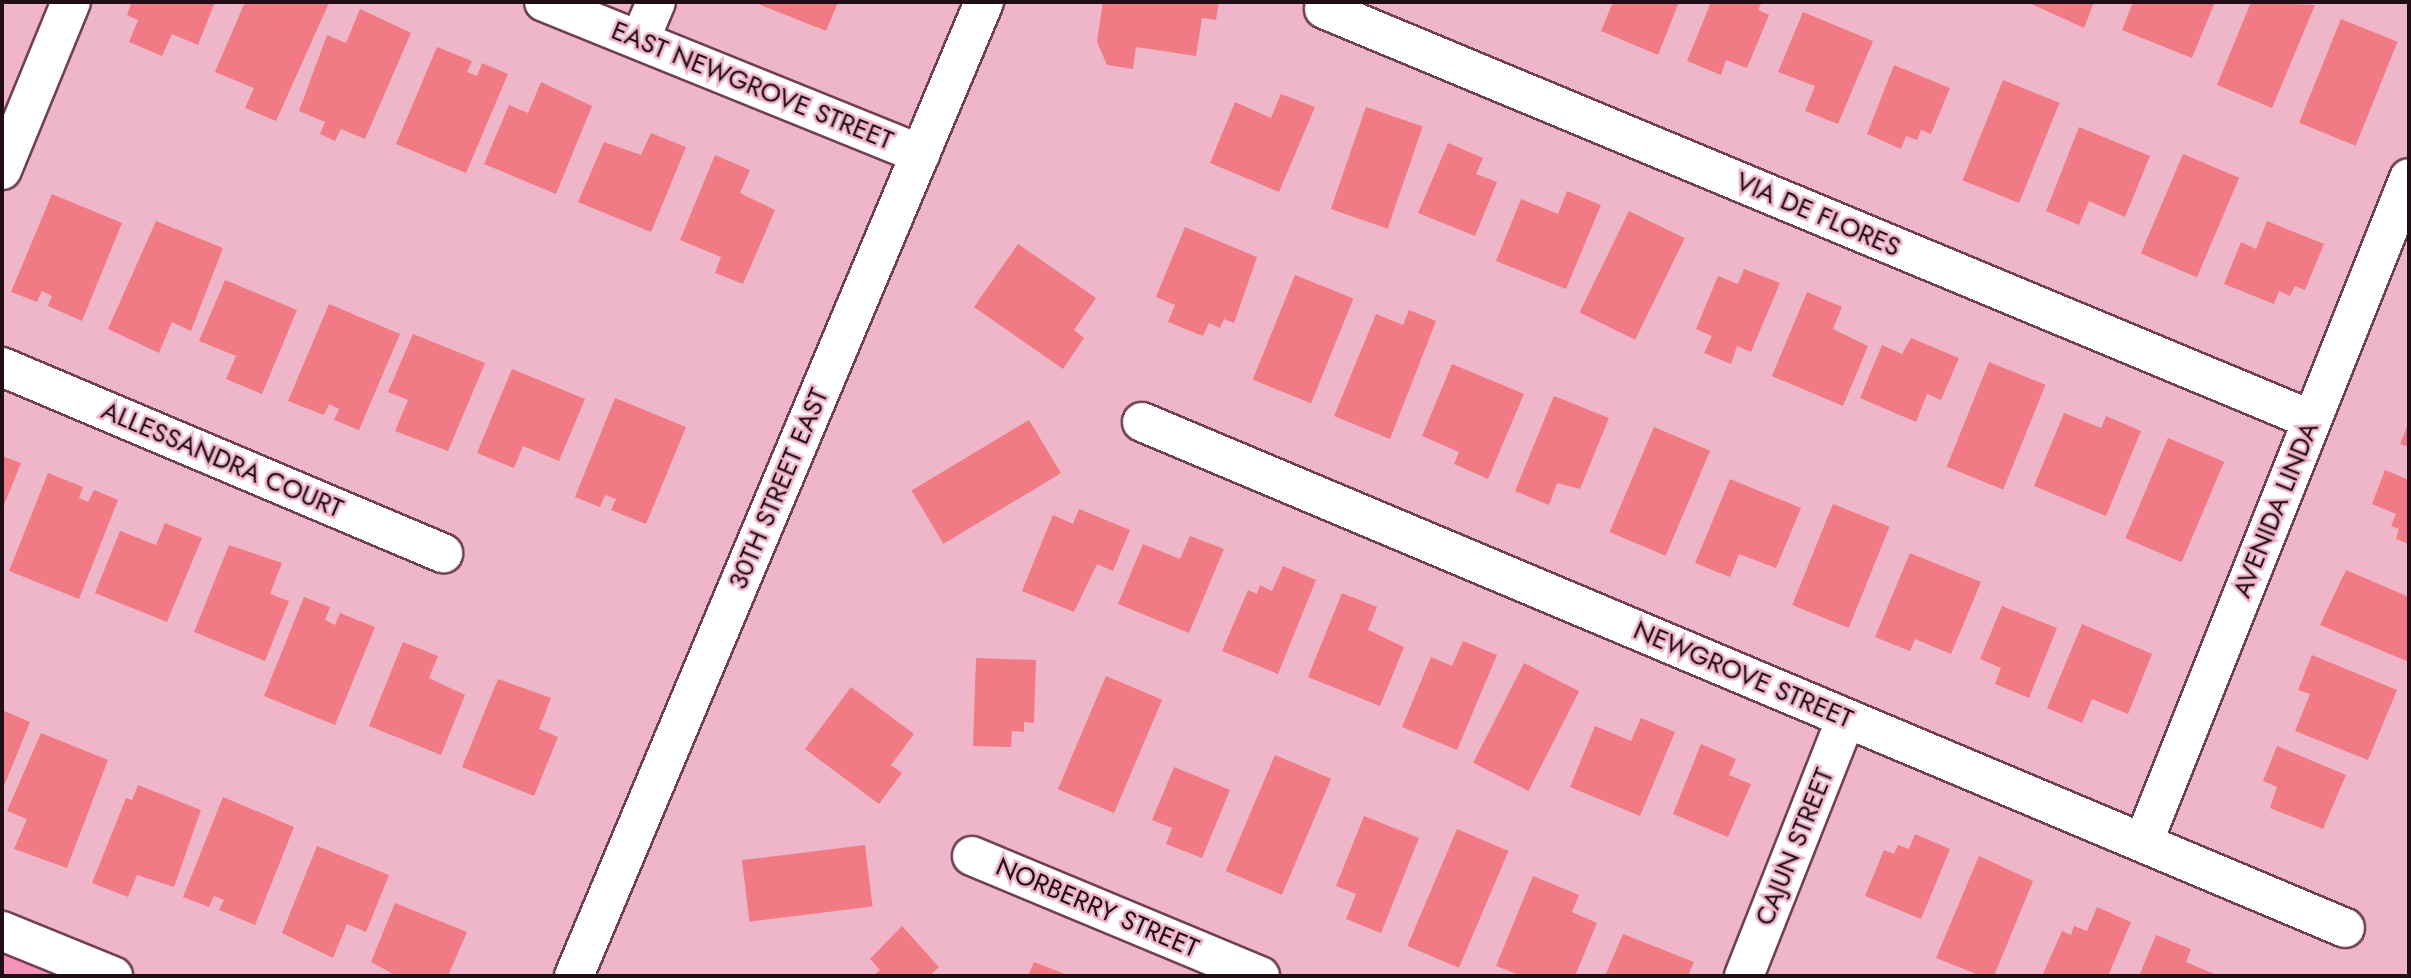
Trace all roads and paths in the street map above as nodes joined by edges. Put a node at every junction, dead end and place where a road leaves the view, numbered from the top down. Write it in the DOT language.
graph roads {
  1 [pos="71,2"];
  2 [pos="544,2"];
  3 [pos="656,2"];
  4 [pos="984,2"];
  5 [pos="1324,9"];
  6 [pos="640,40"];
  7 [pos="921,154"];
  8 [pos="2,170"];
  9 [pos="2409,178"];
  10 [pos="2,367"];
  11 [pos="2312,421"];
  12 [pos="1142,422"];
  13 [pos="443,553"];
  14 [pos="1846,719"];
  15 [pos="2143,843"];
  16 [pos="972,856"];
  17 [pos="2345,928"];
  18 [pos="2,931"];
  19 [pos="113,976"];
  20 [pos="574,976"];
  21 [pos="1260,976"];
  22 [pos="1744,976"];
  1 -- 8 [label="street"];
  2 -- 6 [label="street, EAST NEWGROVE STREET"];
  3 -- 6 [label="street"];
  4 -- 7 [label="street, 30TH STREET EAST"];
  5 -- 11 [label="street, VIA DE FLORES"];
  6 -- 7 [label="street, EAST NEWGROVE STREET"];
  7 -- 20 [label="street, 30TH STREET EAST"];
  9 -- 11 [label="street, AVENIDA LINDA"];
  10 -- 13 [label="street, ALLESSANDRA COURT"];
  11 -- 15 [label="street, AVENIDA LINDA"];
  12 -- 14 [label="street, NEWGROVE STREET"];
  14 -- 15 [label="street, NEWGROVE STREET"];
  14 -- 22 [label="street, CAJUN STREET"];
  15 -- 17 [label="street, NEWGROVE STREET"];
  16 -- 21 [label="street, NORBERRY STREET"];
  18 -- 19 [label="street"];
}
